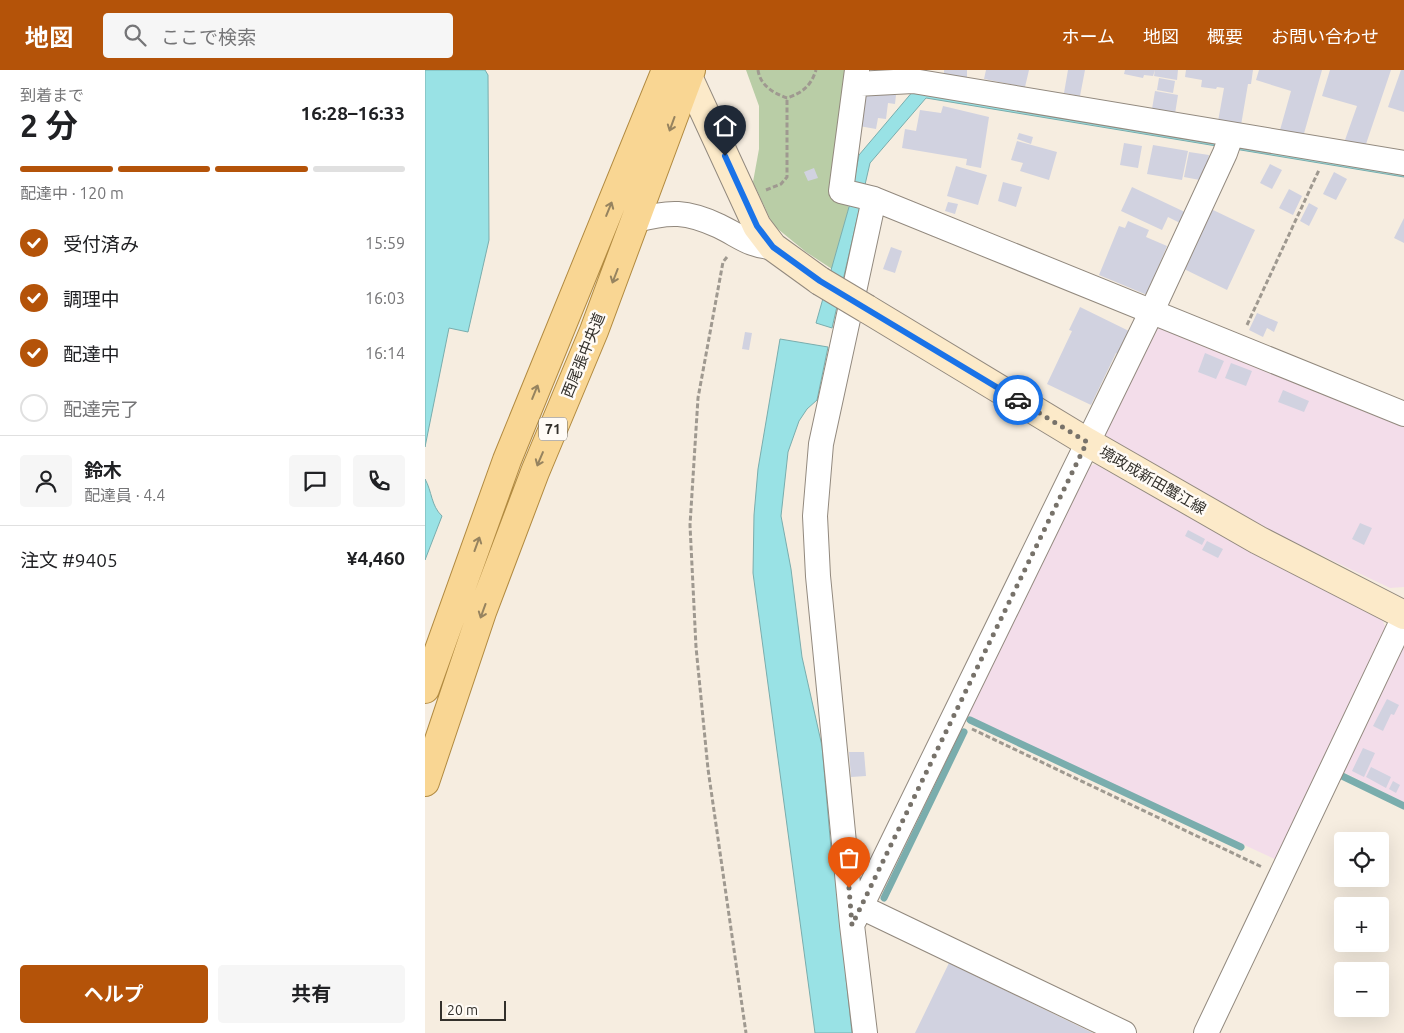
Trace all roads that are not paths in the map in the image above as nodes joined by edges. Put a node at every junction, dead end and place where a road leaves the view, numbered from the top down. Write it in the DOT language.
graph roads {
  1 [pos="683,72"];
  2 [pos="856,77"];
  3 [pos="1228,144"];
  4 [pos="1404,164"];
  5 [pos="874,200"];
  6 [pos="636,220"];
  7 [pos="773,247"];
  8 [pos="1151,312"];
  9 [pos="1404,414"];
  10 [pos="1087,442"];
  11 [pos="1404,616"];
  12 [pos="425,688"];
  13 [pos="425,782"];
  14 [pos="857,916"];
  15 [pos="865,1033"];
  16 [pos="1124,1033"];
  17 [pos="1206,1033"];
  1 -- 6 [label="main road, 西尾張中央道 / 71, one-way"];
  1 -- 7 [label="main road, 境政成新田蟹江線"];
  12 -- 1 [label="main road, 西尾張中央道 / 71, one-way"];
  2 -- 3 [label="street"];
  2 -- 5 [label="street"];
  3 -- 4 [label="street"];
  3 -- 8 [label="street"];
  5 -- 8 [label="street"];
  5 -- 14 [label="street"];
  6 -- 7 [label="street"];
  6 -- 13 [label="main road, 西尾張中央道 / 71, one-way"];
  7 -- 10 [label="main road, 境政成新田蟹江線, bridge"];
  8 -- 9 [label="street"];
  8 -- 10 [label="street"];
  10 -- 11 [label="main road, 境政成新田蟹江線"];
  10 -- 14 [label="street"];
  11 -- 17 [label="street"];
  14 -- 15 [label="street"];
  14 -- 16 [label="street"];
}
